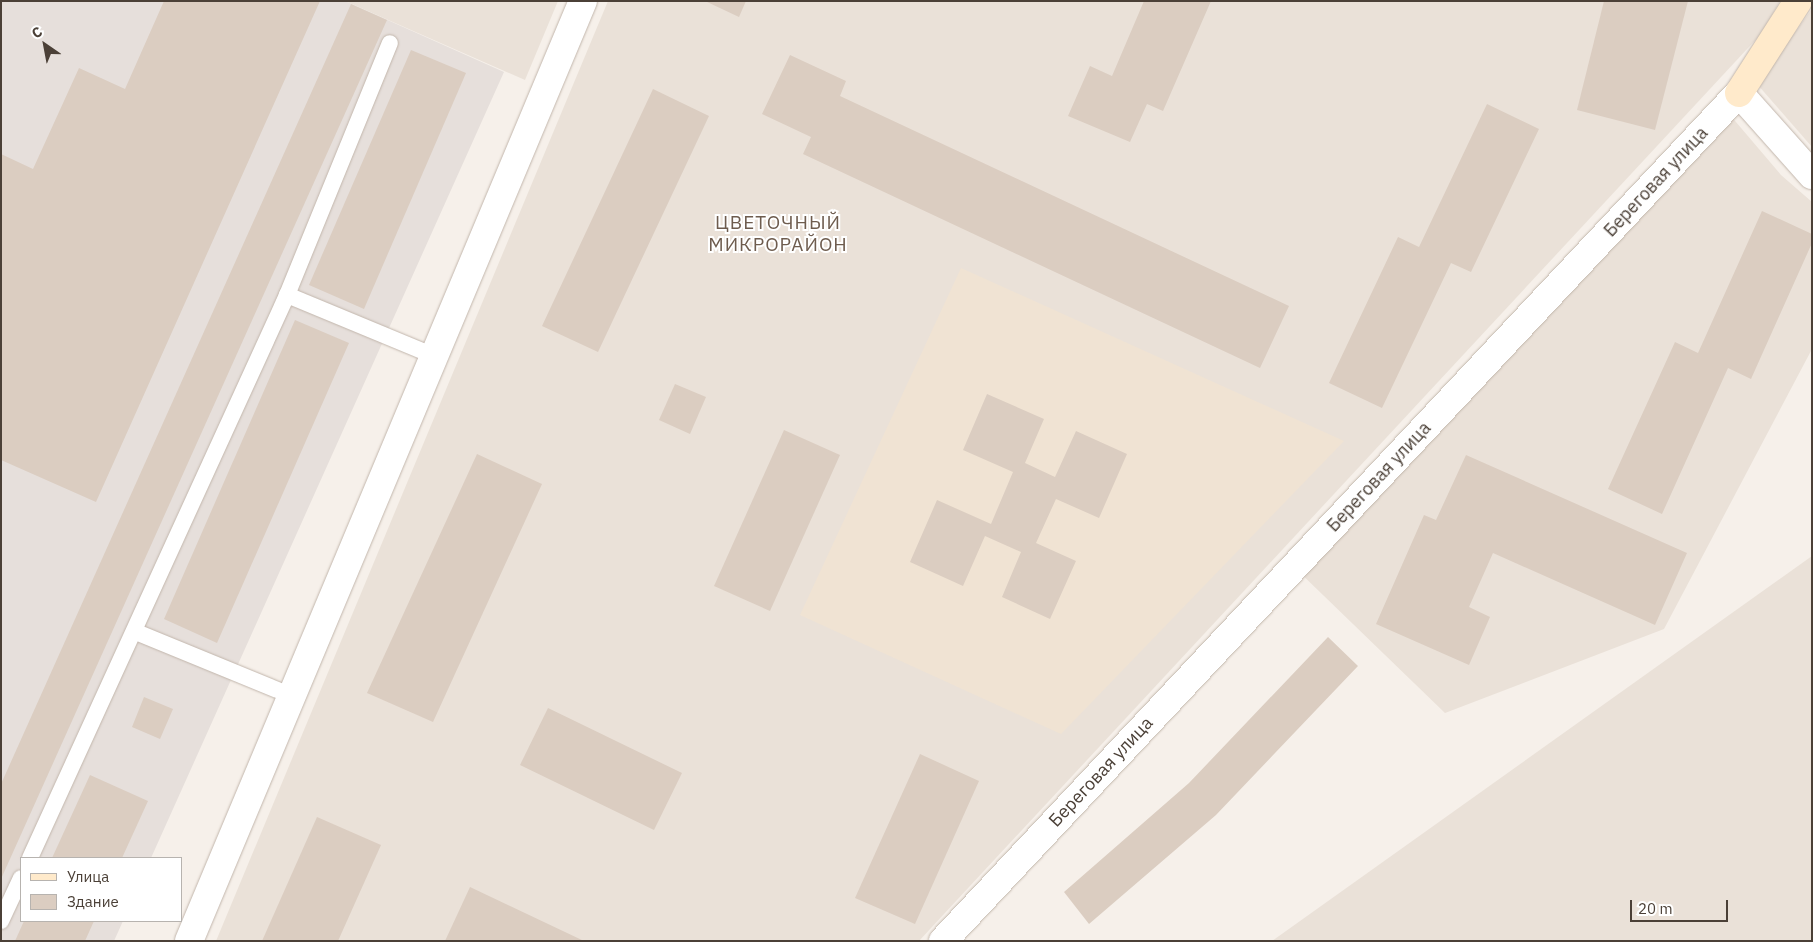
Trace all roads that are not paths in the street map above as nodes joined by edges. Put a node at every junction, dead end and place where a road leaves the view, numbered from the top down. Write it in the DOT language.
graph roads {
  1 [pos="583,1"];
  2 [pos="1798,1"];
  3 [pos="390,43"];
  4 [pos="1739,93"];
  5 [pos="1812,175"];
  6 [pos="287,295"];
  7 [pos="434,356"];
  8 [pos="136,632"];
  9 [pos="292,696"];
  10 [pos="30,857"];
  11 [pos="20,880"];
  12 [pos="1,921"];
  13 [pos="189,941"];
  14 [pos="944,941"];
  1 -- 7 [label="street"];
  2 -- 4 [label="street, Береговая улица"];
  3 -- 6 [label="lane"];
  4 -- 5 [label="street"];
  4 -- 14 [label="street, Береговая улица"];
  6 -- 7 [label="lane"];
  6 -- 8 [label="lane"];
  7 -- 9 [label="street"];
  8 -- 9 [label="lane"];
  8 -- 10 [label="lane"];
  9 -- 13 [label="street"];
  11 -- 12 [label="lane"];
}
